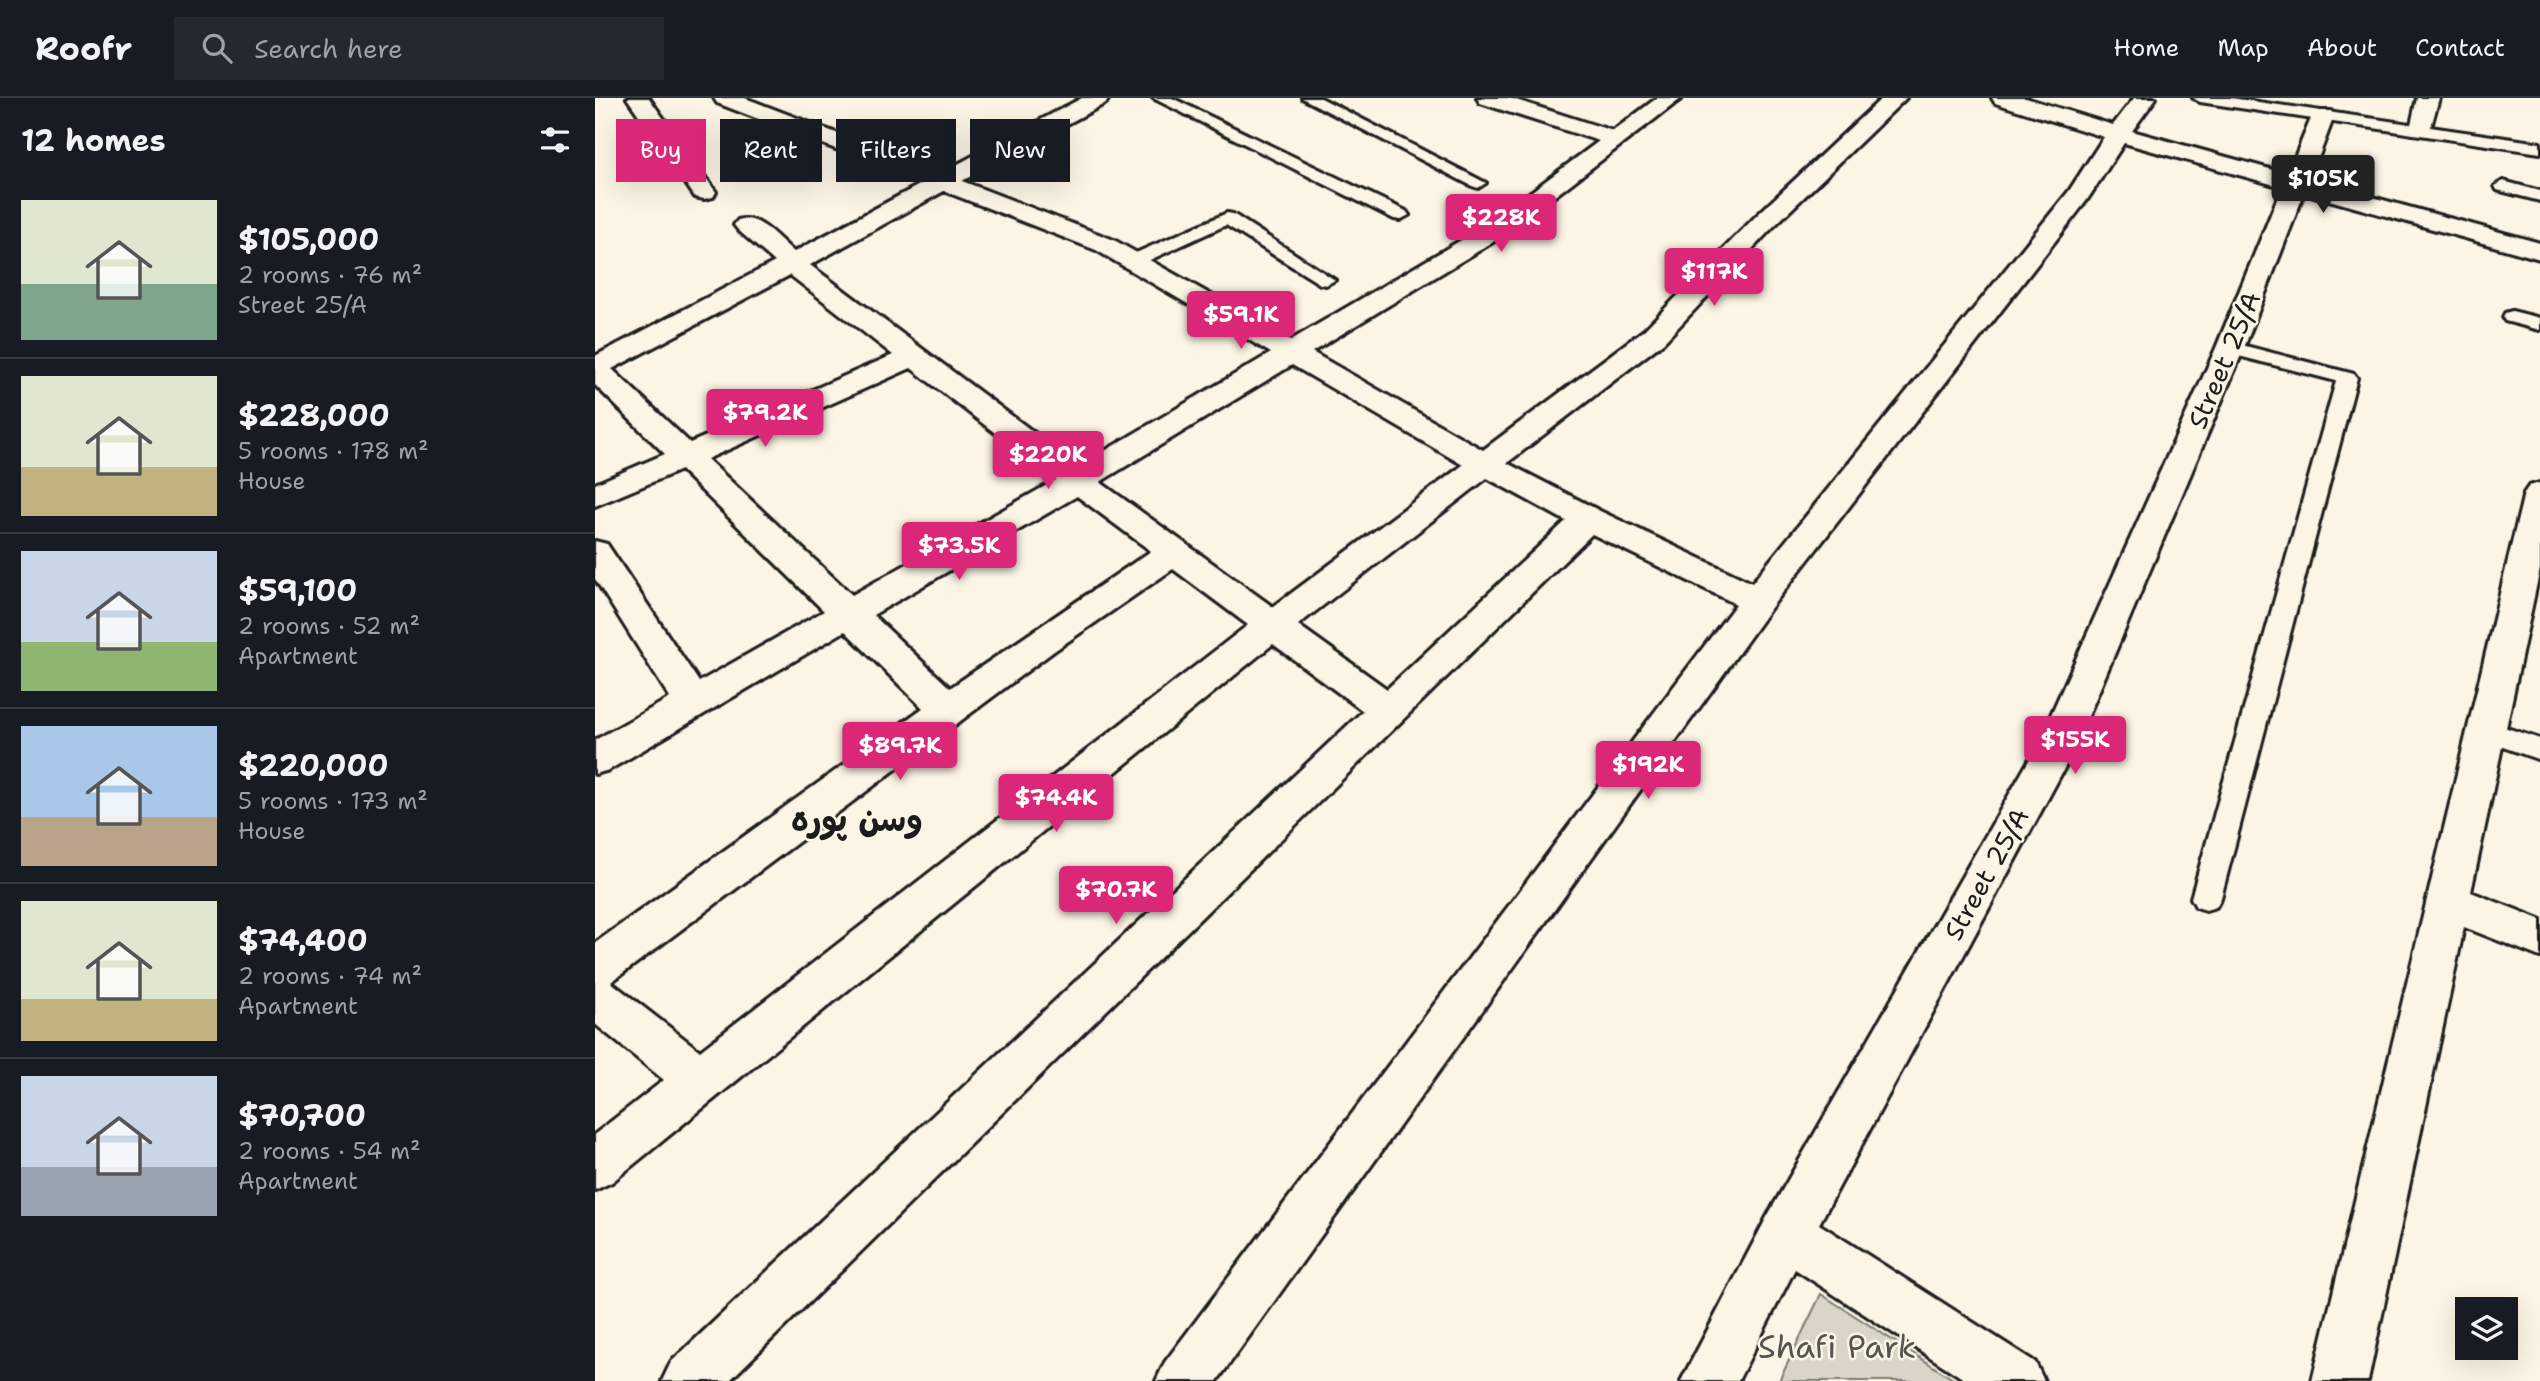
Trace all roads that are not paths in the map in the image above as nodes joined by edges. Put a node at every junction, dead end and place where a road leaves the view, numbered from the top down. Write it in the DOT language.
graph roads {
  1 [pos="638,98"];
  2 [pos="725,98"];
  3 [pos="1098,98"];
  4 [pos="1160,98"];
  5 [pos="1309,98"];
  6 [pos="1488,98"];
  7 [pos="1671,98"];
  8 [pos="1895,98"];
  9 [pos="2003,98"];
  10 [pos="2145,98"];
  11 [pos="2200,98"];
  12 [pos="2428,98"];
  13 [pos="2324,107"];
  14 [pos="2421,129"];
  15 [pos="2118,134"];
  16 [pos="1615,139"];
  17 [pos="836,140"];
  18 [pos="2540,148"];
  19 [pos="956,175"];
  20 [pos="942,182"];
  21 [pos="947,182"];
  22 [pos="1478,183"];
  23 [pos="2296,184"];
  24 [pos="2503,187"];
  25 [pos="704,192"];
  26 [pos="2540,196"];
  27 [pos="1400,215"];
  28 [pos="747,225"];
  29 [pos="2540,251"];
  30 [pos="1135,260"];
  31 [pos="792,264"];
  32 [pos="1326,280"];
  33 [pos="2512,317"];
  34 [pos="2540,324"];
  35 [pos="2230,348"];
  36 [pos="1294,354"];
  37 [pos="914,356"];
  38 [pos="595,368"];
  39 [pos="685,456"];
  40 [pos="1485,464"];
  41 [pos="1078,481"];
  42 [pos="2540,493"];
  43 [pos="595,496"];
  44 [pos="1588,519"];
  45 [pos="595,552"];
  46 [pos="1174,552"];
  47 [pos="1758,600"];
  48 [pos="2528,601"];
  49 [pos="848,615"];
  50 [pos="1273,625"];
  51 [pos="693,703"];
  52 [pos="948,709"];
  53 [pos="1388,710"];
  54 [pos="2486,732"];
  55 [pos="2540,750"];
  56 [pos="595,759"];
  57 [pos="2206,898"];
  58 [pos="2448,902"];
  59 [pos="2540,938"];
  60 [pos="595,968"];
  61 [pos="595,996"];
  62 [pos="701,1080"];
  63 [pos="595,1165"];
  64 [pos="1786,1233"];
  65 [pos="690,1381"];
  66 [pos="1184,1381"];
  67 [pos="1709,1381"];
  68 [pos="2016,1381"];
  69 [pos="2340,1381"];
  1 -- 25 [label="street"];
  2 -- 17 [label="street"];
  3 -- 19 [label="street"];
  4 -- 27 [label="lane"];
  5 -- 22 [label="lane"];
  6 -- 16 [label="street"];
  7 -- 16 [label="street"];
  8 -- 40 [label="street"];
  9 -- 15 [label="street"];
  10 -- 15 [label="street"];
  11 -- 13 [label="lane"];
  12 -- 14 [label="street"];
  13 -- 14 [label="lane"];
  13 -- 23 [label="street, Street 25/A"];
  14 -- 18 [label="lane"];
  15 -- 23 [label="street"];
  15 -- 47 [label="street"];
  16 -- 36 [label="street"];
  20 -- 31 [label="street"];
  21 -- 30 [label="street"];
  23 -- 29 [label="street"];
  23 -- 35 [label="street, Street 25/A"];
  24 -- 26 [label="lane"];
  28 -- 31 [label="street"];
  30 -- 32 [label="lane"];
  30 -- 36 [label="street"];
  31 -- 37 [label="street"];
  31 -- 38 [label="street"];
  33 -- 34 [label="lane"];
  35 -- 57 [label="lane"];
  35 -- 64 [label="street, Street 25/A"];
  36 -- 40 [label="street"];
  36 -- 41 [label="street"];
  37 -- 39 [label="street"];
  37 -- 41 [label="street"];
  38 -- 39 [label="street"];
  39 -- 43 [label="street"];
  39 -- 49 [label="street"];
  40 -- 44 [label="street"];
  40 -- 50 [label="street"];
  41 -- 46 [label="street"];
  41 -- 49 [label="street"];
  42 -- 48 [label="street"];
  44 -- 47 [label="street"];
  44 -- 53 [label="street"];
  45 -- 51 [label="street"];
  46 -- 50 [label="street"];
  46 -- 52 [label="street"];
  47 -- 66 [label="street"];
  48 -- 54 [label="street"];
  49 -- 51 [label="street"];
  49 -- 52 [label="street"];
  50 -- 53 [label="street"];
  50 -- 62 [label="street"];
  51 -- 56 [label="street"];
  52 -- 60 [label="street"];
  53 -- 65 [label="street"];
  54 -- 55 [label="lane"];
  54 -- 58 [label="street"];
  58 -- 59 [label="street"];
  58 -- 69 [label="street"];
  61 -- 62 [label="street"];
  62 -- 63 [label="street"];
  64 -- 67 [label="street, Street 25/A"];
  64 -- 68 [label="street"];
}
